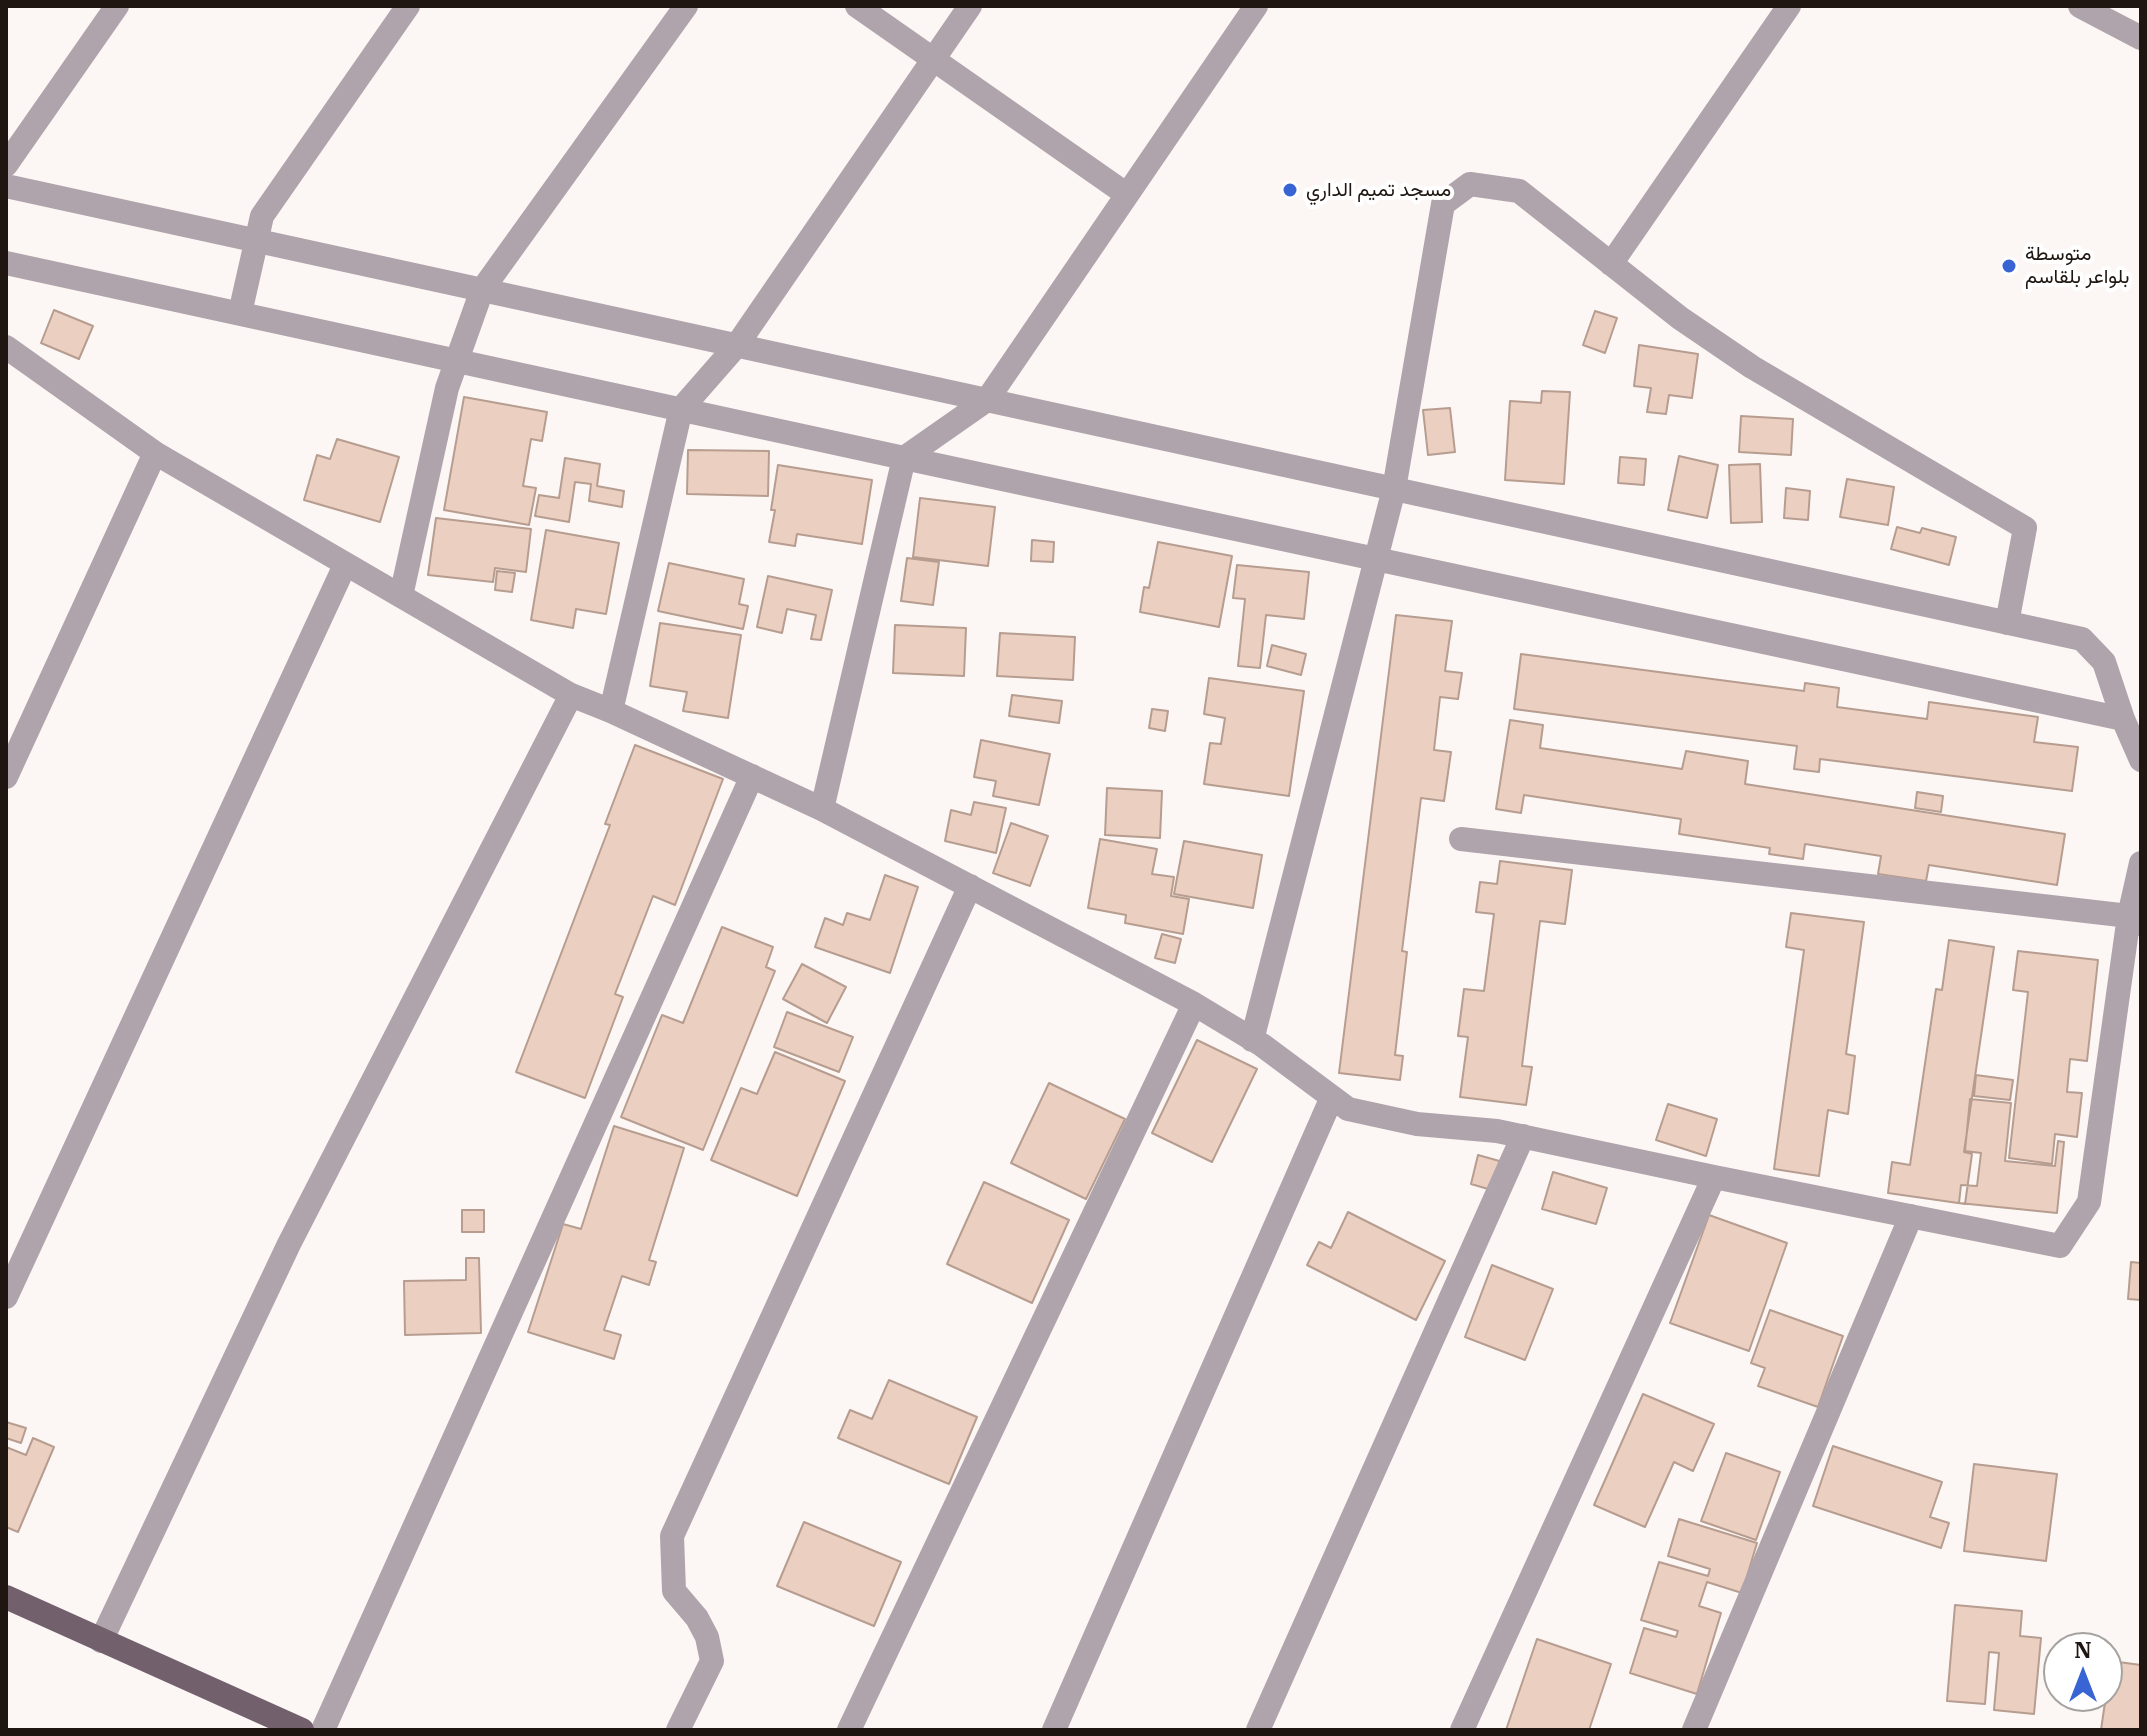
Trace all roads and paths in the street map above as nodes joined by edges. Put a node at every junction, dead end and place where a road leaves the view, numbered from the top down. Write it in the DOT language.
graph roads {
  1 [pos="117,6"];
  2 [pos="408,6"];
  3 [pos="686,6"];
  4 [pos="857,6"];
  5 [pos="970,6"];
  6 [pos="1256,6"];
  7 [pos="1789,6"];
  8 [pos="2080,6"];
  9 [pos="2141,38"];
  10 [pos="933,59"];
  11 [pos="6,165"];
  12 [pos="6,186"];
  13 [pos="1126,194"];
  14 [pos="256,240"];
  15 [pos="6,263"];
  16 [pos="1611,264"];
  17 [pos="482,290"];
  18 [pos="240,313"];
  19 [pos="737,345"];
  20 [pos="6,347"];
  21 [pos="457,360"];
  22 [pos="987,400"];
  23 [pos="681,409"];
  24 [pos="155,453"];
  25 [pos="904,458"];
  26 [pos="1394,489"];
  27 [pos="1376,558"];
  28 [pos="345,565"];
  29 [pos="401,596"];
  30 [pos="2007,623"];
  31 [pos="571,695"];
  32 [pos="611,711"];
  33 [pos="2123,719"];
  34 [pos="2141,760"];
  35 [pos="752,776"];
  36 [pos="6,777"];
  37 [pos="822,809"];
  38 [pos="1461,839"];
  39 [pos="2141,863"];
  40 [pos="970,886"];
  41 [pos="2135,920"];
  42 [pos="1194,1004"];
  43 [pos="1252,1040"];
  44 [pos="1332,1097"];
  45 [pos="1523,1136"];
  46 [pos="1714,1177"];
  47 [pos="1911,1216"];
  48 [pos="6,1297"];
  49 [pos="6,1597"];
  50 [pos="101,1641"];
  51 [pos="302,1730"];
  52 [pos="323,1730"];
  53 [pos="678,1730"];
  54 [pos="849,1730"];
  55 [pos="1054,1730"];
  56 [pos="1258,1730"];
  57 [pos="1462,1730"];
  58 [pos="1694,1730"];
  1 -- 11 [label="street"];
  2 -- 14 [label="street"];
  3 -- 17 [label="street"];
  4 -- 10 [label="street"];
  5 -- 10 [label="street"];
  6 -- 13 [label="street"];
  7 -- 16 [label="street"];
  8 -- 9 [label="street"];
  10 -- 13 [label="street"];
  10 -- 19 [label="street"];
  12 -- 14 [label="street"];
  13 -- 22 [label="street"];
  14 -- 17 [label="street"];
  14 -- 18 [label="street"];
  15 -- 18 [label="street"];
  16 -- 26 [label="street"];
  16 -- 30 [label="street"];
  17 -- 19 [label="street"];
  17 -- 21 [label="street"];
  18 -- 21 [label="street"];
  19 -- 22 [label="street"];
  19 -- 23 [label="street"];
  20 -- 24 [label="street"];
  21 -- 23 [label="street"];
  21 -- 29 [label="street"];
  22 -- 25 [label="street"];
  22 -- 26 [label="street"];
  23 -- 25 [label="street"];
  23 -- 32 [label="street"];
  24 -- 28 [label="street"];
  24 -- 36 [label="street"];
  25 -- 27 [label="street"];
  25 -- 37 [label="street"];
  26 -- 27 [label="street"];
  26 -- 30 [label="street"];
  27 -- 33 [label="street"];
  27 -- 43 [label="street"];
  28 -- 29 [label="street"];
  28 -- 48 [label="street"];
  29 -- 31 [label="street"];
  30 -- 33 [label="street"];
  31 -- 32 [label="street"];
  31 -- 50 [label="street"];
  32 -- 35 [label="street"];
  33 -- 34 [label="street"];
  35 -- 37 [label="street"];
  35 -- 52 [label="street"];
  37 -- 40 [label="street"];
  38 -- 41 [label="street"];
  39 -- 41 [label="street"];
  40 -- 42 [label="street"];
  40 -- 53 [label="street"];
  41 -- 47 [label="street"];
  42 -- 43 [label="street"];
  42 -- 54 [label="street"];
  43 -- 44 [label="street"];
  44 -- 45 [label="street"];
  44 -- 55 [label="street"];
  45 -- 46 [label="street"];
  45 -- 56 [label="street"];
  46 -- 47 [label="street"];
  46 -- 57 [label="street"];
  47 -- 58 [label="street"];
  49 -- 50 [label="main road"];
  50 -- 51 [label="main road"];
}
